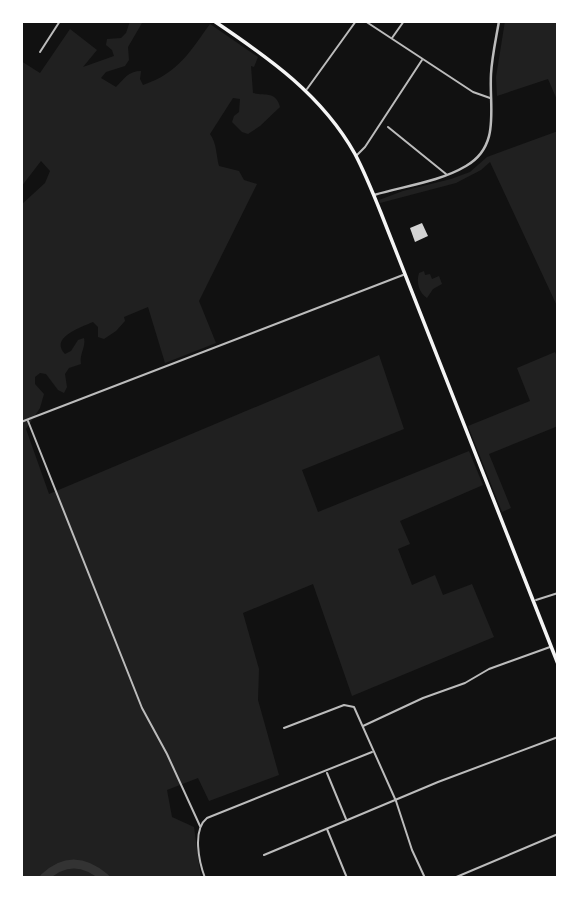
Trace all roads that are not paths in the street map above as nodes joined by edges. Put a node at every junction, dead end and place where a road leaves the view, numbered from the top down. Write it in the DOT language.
graph roads {
  1 [pos="60,21"];
  2 [pos="356,21"];
  3 [pos="365,21"];
  4 [pos="404,21"];
  5 [pos="499,21"];
  6 [pos="218,22"];
  7 [pos="392,38"];
  8 [pos="40,52"];
  9 [pos="422,60"];
  10 [pos="306,89"];
  11 [pos="491,99"];
  12 [pos="388,127"];
  13 [pos="356,155"];
  14 [pos="447,175"];
  15 [pos="374,195"];
  16 [pos="404,274"];
  17 [pos="28,421"];
  18 [pos="21,422"];
  19 [pos="558,593"];
  20 [pos="533,601"];
  21 [pos="551,646"];
  22 [pos="558,664"];
  23 [pos="363,726"];
  24 [pos="284,728"];
  25 [pos="558,737"];
  26 [pos="373,751"];
  27 [pos="326,772"];
  28 [pos="397,801"];
  29 [pos="346,820"];
  30 [pos="200,826"];
  31 [pos="326,828"];
  32 [pos="558,834"];
  33 [pos="264,855"];
  34 [pos="205,878"];
  35 [pos="347,878"];
  36 [pos="425,878"];
  37 [pos="454,878"];
  1 -- 8 [label="street"];
  2 -- 10 [label="street"];
  3 -- 7 [label="street"];
  4 -- 7 [label="street"];
  5 -- 11 [label="street"];
  6 -- 10 [label="highway"];
  7 -- 9 [label="street"];
  9 -- 11 [label="street"];
  9 -- 13 [label="street"];
  10 -- 13 [label="highway"];
  11 -- 14 [label="street"];
  12 -- 14 [label="street"];
  13 -- 15 [label="highway"];
  14 -- 15 [label="street"];
  15 -- 16 [label="highway"];
  16 -- 17 [label="street"];
  16 -- 20 [label="highway"];
  17 -- 18 [label="street"];
  17 -- 30 [label="street"];
  19 -- 20 [label="street"];
  20 -- 21 [label="highway"];
  21 -- 22 [label="highway"];
  21 -- 23 [label="street"];
  23 -- 24 [label="street"];
  23 -- 26 [label="street"];
  25 -- 28 [label="street"];
  26 -- 27 [label="street"];
  26 -- 28 [label="street"];
  27 -- 29 [label="street"];
  27 -- 30 [label="street"];
  28 -- 29 [label="street"];
  28 -- 36 [label="street"];
  29 -- 31 [label="street"];
  30 -- 34 [label="street"];
  31 -- 33 [label="street"];
  31 -- 35 [label="street"];
  32 -- 37 [label="street"];
}
